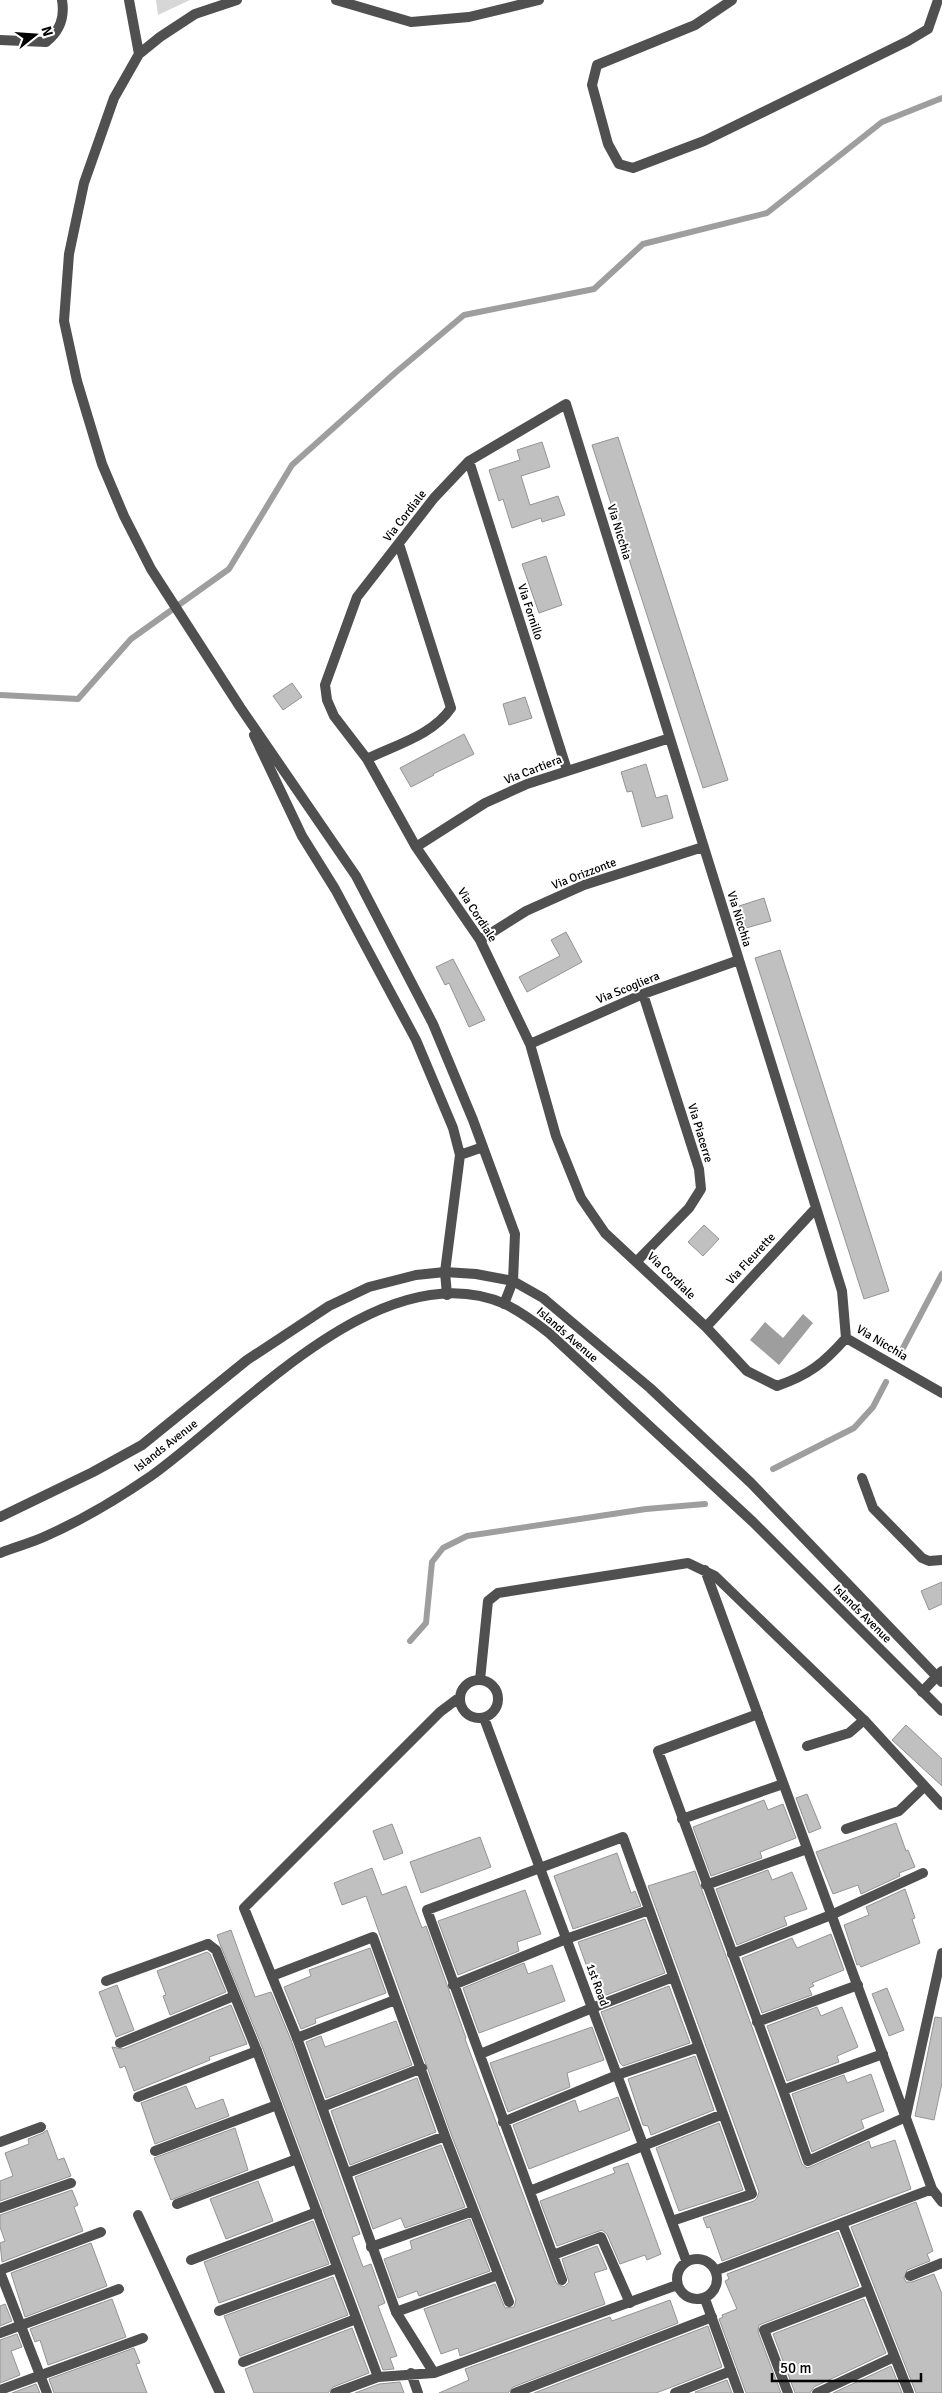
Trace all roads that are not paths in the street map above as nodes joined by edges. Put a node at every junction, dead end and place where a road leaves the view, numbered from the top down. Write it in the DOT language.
graph roads {
  1 [pos="62,0"];
  2 [pos="129,0"];
  3 [pos="237,0"];
  4 [pos="336,0"];
  5 [pos="540,0"];
  6 [pos="732,0"];
  7 [pos="938,0"];
  8 [pos="0,40"];
  9 [pos="139,54"];
  10 [pos="566,404"];
  11 [pos="469,461"];
  12 [pos="399,544"];
  13 [pos="240,707"];
  14 [pos="670,738"];
  15 [pos="367,759"];
  16 [pos="567,770"];
  17 [pos="704,846"];
  18 [pos="416,847"];
  19 [pos="480,940"];
  20 [pos="739,960"];
  21 [pos="643,994"];
  22 [pos="530,1044"];
  23 [pos="483,1147"];
  24 [pos="460,1155"];
  25 [pos="816,1208"];
  26 [pos="637,1261"];
  27 [pos="445,1272"];
  28 [pos="513,1281"];
  29 [pos="447,1294"];
  30 [pos="504,1304"];
  31 [pos="706,1327"];
  32 [pos="846,1338"];
  33 [pos="942,1393"];
  34 [pos="862,1478"];
  35 [pos="0,1516"];
  36 [pos="0,1553"];
  37 [pos="942,1560"];
  38 [pos="705,1570"];
  39 [pos="940,1676"];
  40 [pos="480,1680"];
  41 [pos="922,1692"];
  42 [pos="460,1696"];
  43 [pos="942,1710"];
  44 [pos="758,1714"];
  45 [pos="484,1718"];
  46 [pos="864,1720"];
  47 [pos="807,1746"];
  48 [pos="784,1784"];
  49 [pos="924,1787"];
  50 [pos="942,1805"];
  51 [pos="682,1819"];
  52 [pos="846,1829"];
  53 [pos="808,1849"];
  54 [pos="540,1867"];
  55 [pos="923,1873"];
  56 [pos="706,1885"];
  57 [pos="649,1910"];
  58 [pos="832,1915"];
  59 [pos="566,1939"];
  60 [pos="942,1953"];
  61 [pos="732,1954"];
  62 [pos="272,1976"];
  63 [pos="673,1977"];
  64 [pos="106,1981"];
  65 [pos="453,1985"];
  66 [pos="858,1985"];
  67 [pos="234,1996"];
  68 [pos="395,2000"];
  69 [pos="592,2008"];
  70 [pos="757,2022"];
  71 [pos="296,2038"];
  72 [pos="120,2043"];
  73 [pos="699,2047"];
  74 [pos="257,2050"];
  75 [pos="480,2054"];
  76 [pos="883,2054"];
  77 [pos="422,2068"];
  78 [pos="617,2075"];
  79 [pos="783,2090"];
  80 [pos="138,2097"];
  81 [pos="277,2105"];
  82 [pos="322,2107"];
  83 [pos="723,2114"];
  84 [pos="906,2117"];
  85 [pos="503,2122"];
  86 [pos="41,2127"];
  87 [pos="445,2136"];
  88 [pos="0,2142"];
  89 [pos="643,2145"];
  90 [pos="154,2152"];
  91 [pos="297,2159"];
  92 [pos="347,2173"];
  93 [pos="71,2183"];
  94 [pos="932,2189"];
  95 [pos="530,2192"];
  96 [pos="942,2202"];
  97 [pos="177,2204"];
  98 [pos="0,2208"];
  99 [pos="474,2211"];
  100 [pos="317,2212"];
  101 [pos="138,2215"];
  102 [pos="672,2222"];
  103 [pos="842,2223"];
  104 [pos="102,2232"];
  105 [pos="371,2247"];
  106 [pos="553,2255"];
  107 [pos="192,2260"];
  108 [pos="686,2260"];
  109 [pos="942,2263"];
  110 [pos="337,2268"];
  111 [pos="717,2270"];
  112 [pos="0,2271"];
  113 [pos="498,2275"];
  114 [pos="910,2276"];
  115 [pos="562,2280"];
  116 [pos="677,2285"];
  117 [pos="119,2289"];
  118 [pos="868,2290"];
  119 [pos="705,2299"];
  120 [pos="509,2302"];
  121 [pos="630,2303"];
  122 [pos="218,2312"];
  123 [pos="396,2312"];
  124 [pos="712,2317"];
  125 [pos="356,2319"];
  126 [pos="20,2325"];
  127 [pos="0,2333"];
  128 [pos="143,2338"];
  129 [pos="894,2358"];
  130 [pos="243,2362"];
  131 [pos="731,2371"];
  132 [pos="411,2373"];
  133 [pos="434,2373"];
  134 [pos="40,2375"];
  135 [pos="378,2377"];
  136 [pos="0,2390"];
  137 [pos="46,2393"];
  138 [pos="220,2393"];
  139 [pos="335,2393"];
  140 [pos="418,2393"];
  141 [pos="515,2393"];
  142 [pos="675,2393"];
  143 [pos="739,2393"];
  144 [pos="788,2393"];
  145 [pos="817,2393"];
  146 [pos="909,2393"];
  1 -- 8 [label="street"];
  2 -- 9 [label="street"];
  3 -- 9 [label="street"];
  4 -- 5 [label="street"];
  6 -- 7 [label="street"];
  9 -- 13 [label="street"];
  10 -- 11 [label="street, Via Cordiale"];
  10 -- 14 [label="street, Via Nicchia"];
  11 -- 12 [label="street, Via Cordiale"];
  11 -- 16 [label="street, Via Fornillo"];
  12 -- 15 [label="street, Via Cordiale"];
  12 -- 15 [label="street"];
  13 -- 23 [label="street"];
  13 -- 24 [label="street"];
  14 -- 16 [label="street, Via Cartiera"];
  14 -- 17 [label="street, Via Nicchia"];
  15 -- 18 [label="street, Via Cordiale"];
  16 -- 18 [label="street, Via Cartiera"];
  17 -- 19 [label="street, Via Orizzonte"];
  17 -- 20 [label="street, Via Nicchia"];
  18 -- 19 [label="street, Via Cordiale"];
  19 -- 22 [label="street, Via Cordiale"];
  20 -- 21 [label="street, Via Scogliera"];
  20 -- 25 [label="street, Via Nicchia"];
  21 -- 22 [label="street, Via Scogliera"];
  21 -- 26 [label="street, Via Piacerre"];
  22 -- 26 [label="street, Via Cordiale"];
  23 -- 24 [label="street"];
  23 -- 28 [label="street"];
  24 -- 27 [label="street"];
  25 -- 31 [label="street, Via Fleurette"];
  25 -- 32 [label="street, Via Nicchia"];
  26 -- 31 [label="street, Via Cordiale"];
  27 -- 28 [label="street, Islands Avenue"];
  27 -- 29 [label="street"];
  27 -- 35 [label="street, Islands Avenue"];
  28 -- 30 [label="street"];
  28 -- 39 [label="street, Islands Avenue"];
  29 -- 30 [label="street, Islands Avenue"];
  29 -- 36 [label="street, Islands Avenue"];
  30 -- 41 [label="street, Islands Avenue"];
  31 -- 32 [label="street, Via Cordiale"];
  32 -- 33 [label="street, Via Nicchia"];
  34 -- 37 [label="street"];
  38 -- 40 [label="street"];
  38 -- 44 [label="street"];
  38 -- 46 [label="street"];
  39 -- 41 [label="street"];
  40 -- 42 [label="street"];
  40 -- 45 [label="street"];
  41 -- 43 [label="street, Islands Avenue"];
  42 -- 45 [label="street"];
  42 -- 62 [label="street"];
  44 -- 48 [label="street"];
  44 -- 51 [label="street"];
  45 -- 54 [label="street, 1st Road"];
  46 -- 47 [label="street"];
  46 -- 49 [label="street"];
  48 -- 51 [label="street"];
  48 -- 53 [label="street"];
  49 -- 50 [label="street"];
  49 -- 52 [label="street"];
  51 -- 56 [label="street"];
  53 -- 56 [label="street"];
  53 -- 58 [label="street"];
  54 -- 57 [label="street"];
  54 -- 59 [label="street, 1st Road"];
  54 -- 65 [label="street"];
  55 -- 58 [label="street"];
  56 -- 61 [label="street"];
  57 -- 59 [label="street"];
  57 -- 63 [label="street"];
  58 -- 61 [label="street"];
  58 -- 66 [label="street"];
  59 -- 65 [label="street"];
  59 -- 69 [label="street, 1st Road"];
  60 -- 84 [label="street"];
  61 -- 70 [label="street"];
  62 -- 68 [label="street"];
  62 -- 71 [label="street"];
  63 -- 69 [label="street"];
  63 -- 73 [label="street"];
  64 -- 67 [label="street"];
  65 -- 75 [label="street"];
  66 -- 70 [label="street"];
  66 -- 76 [label="street"];
  67 -- 72 [label="street"];
  67 -- 74 [label="street"];
  68 -- 71 [label="street"];
  68 -- 77 [label="street"];
  69 -- 75 [label="street"];
  69 -- 78 [label="street, 1st Road"];
  70 -- 79 [label="street"];
  71 -- 82 [label="street"];
  73 -- 78 [label="street"];
  73 -- 83 [label="street"];
  74 -- 80 [label="street"];
  74 -- 81 [label="street"];
  75 -- 85 [label="street"];
  76 -- 79 [label="street"];
  76 -- 84 [label="street"];
  77 -- 82 [label="street"];
  77 -- 87 [label="street"];
  78 -- 85 [label="street"];
  78 -- 89 [label="street, 1st Road"];
  79 -- 84 [label="street"];
  81 -- 90 [label="street"];
  81 -- 91 [label="street"];
  82 -- 92 [label="street"];
  83 -- 89 [label="street"];
  83 -- 102 [label="street"];
  84 -- 94 [label="street"];
  85 -- 95 [label="street"];
  86 -- 88 [label="street"];
  87 -- 92 [label="street"];
  87 -- 99 [label="street"];
  89 -- 95 [label="street"];
  89 -- 102 [label="street, 1st Road"];
  91 -- 97 [label="street"];
  91 -- 100 [label="street"];
  92 -- 105 [label="street"];
  93 -- 98 [label="street"];
  94 -- 96 [label="street"];
  94 -- 103 [label="street"];
  95 -- 106 [label="street"];
  99 -- 105 [label="street"];
  99 -- 113 [label="street"];
  100 -- 107 [label="street"];
  100 -- 110 [label="street"];
  101 -- 138 [label="street"];
  102 -- 108 [label="street, 1st Road"];
  103 -- 111 [label="street"];
  103 -- 118 [label="street"];
  104 -- 112 [label="street"];
  105 -- 123 [label="street"];
  106 -- 115 [label="street"];
  106 -- 121 [label="street"];
  108 -- 111 [label="street"];
  108 -- 116 [label="street"];
  109 -- 114 [label="street"];
  110 -- 122 [label="street"];
  110 -- 125 [label="street"];
  111 -- 119 [label="street"];
  112 -- 126 [label="street"];
  113 -- 120 [label="street"];
  113 -- 123 [label="street"];
  116 -- 119 [label="street"];
  116 -- 121 [label="street"];
  117 -- 126 [label="street"];
  118 -- 129 [label="street"];
  118 -- 144 [label="street"];
  119 -- 124 [label="street"];
  121 -- 133 [label="street"];
  123 -- 133 [label="street"];
  124 -- 131 [label="street"];
  124 -- 141 [label="street"];
  125 -- 130 [label="street"];
  125 -- 135 [label="street"];
  126 -- 127 [label="street"];
  126 -- 134 [label="street"];
  128 -- 134 [label="street"];
  129 -- 145 [label="street"];
  129 -- 146 [label="street"];
  131 -- 142 [label="street"];
  131 -- 143 [label="street"];
  132 -- 133 [label="street"];
  132 -- 135 [label="street"];
  132 -- 140 [label="street"];
  134 -- 136 [label="street"];
  134 -- 137 [label="street"];
  135 -- 139 [label="street"];
}
